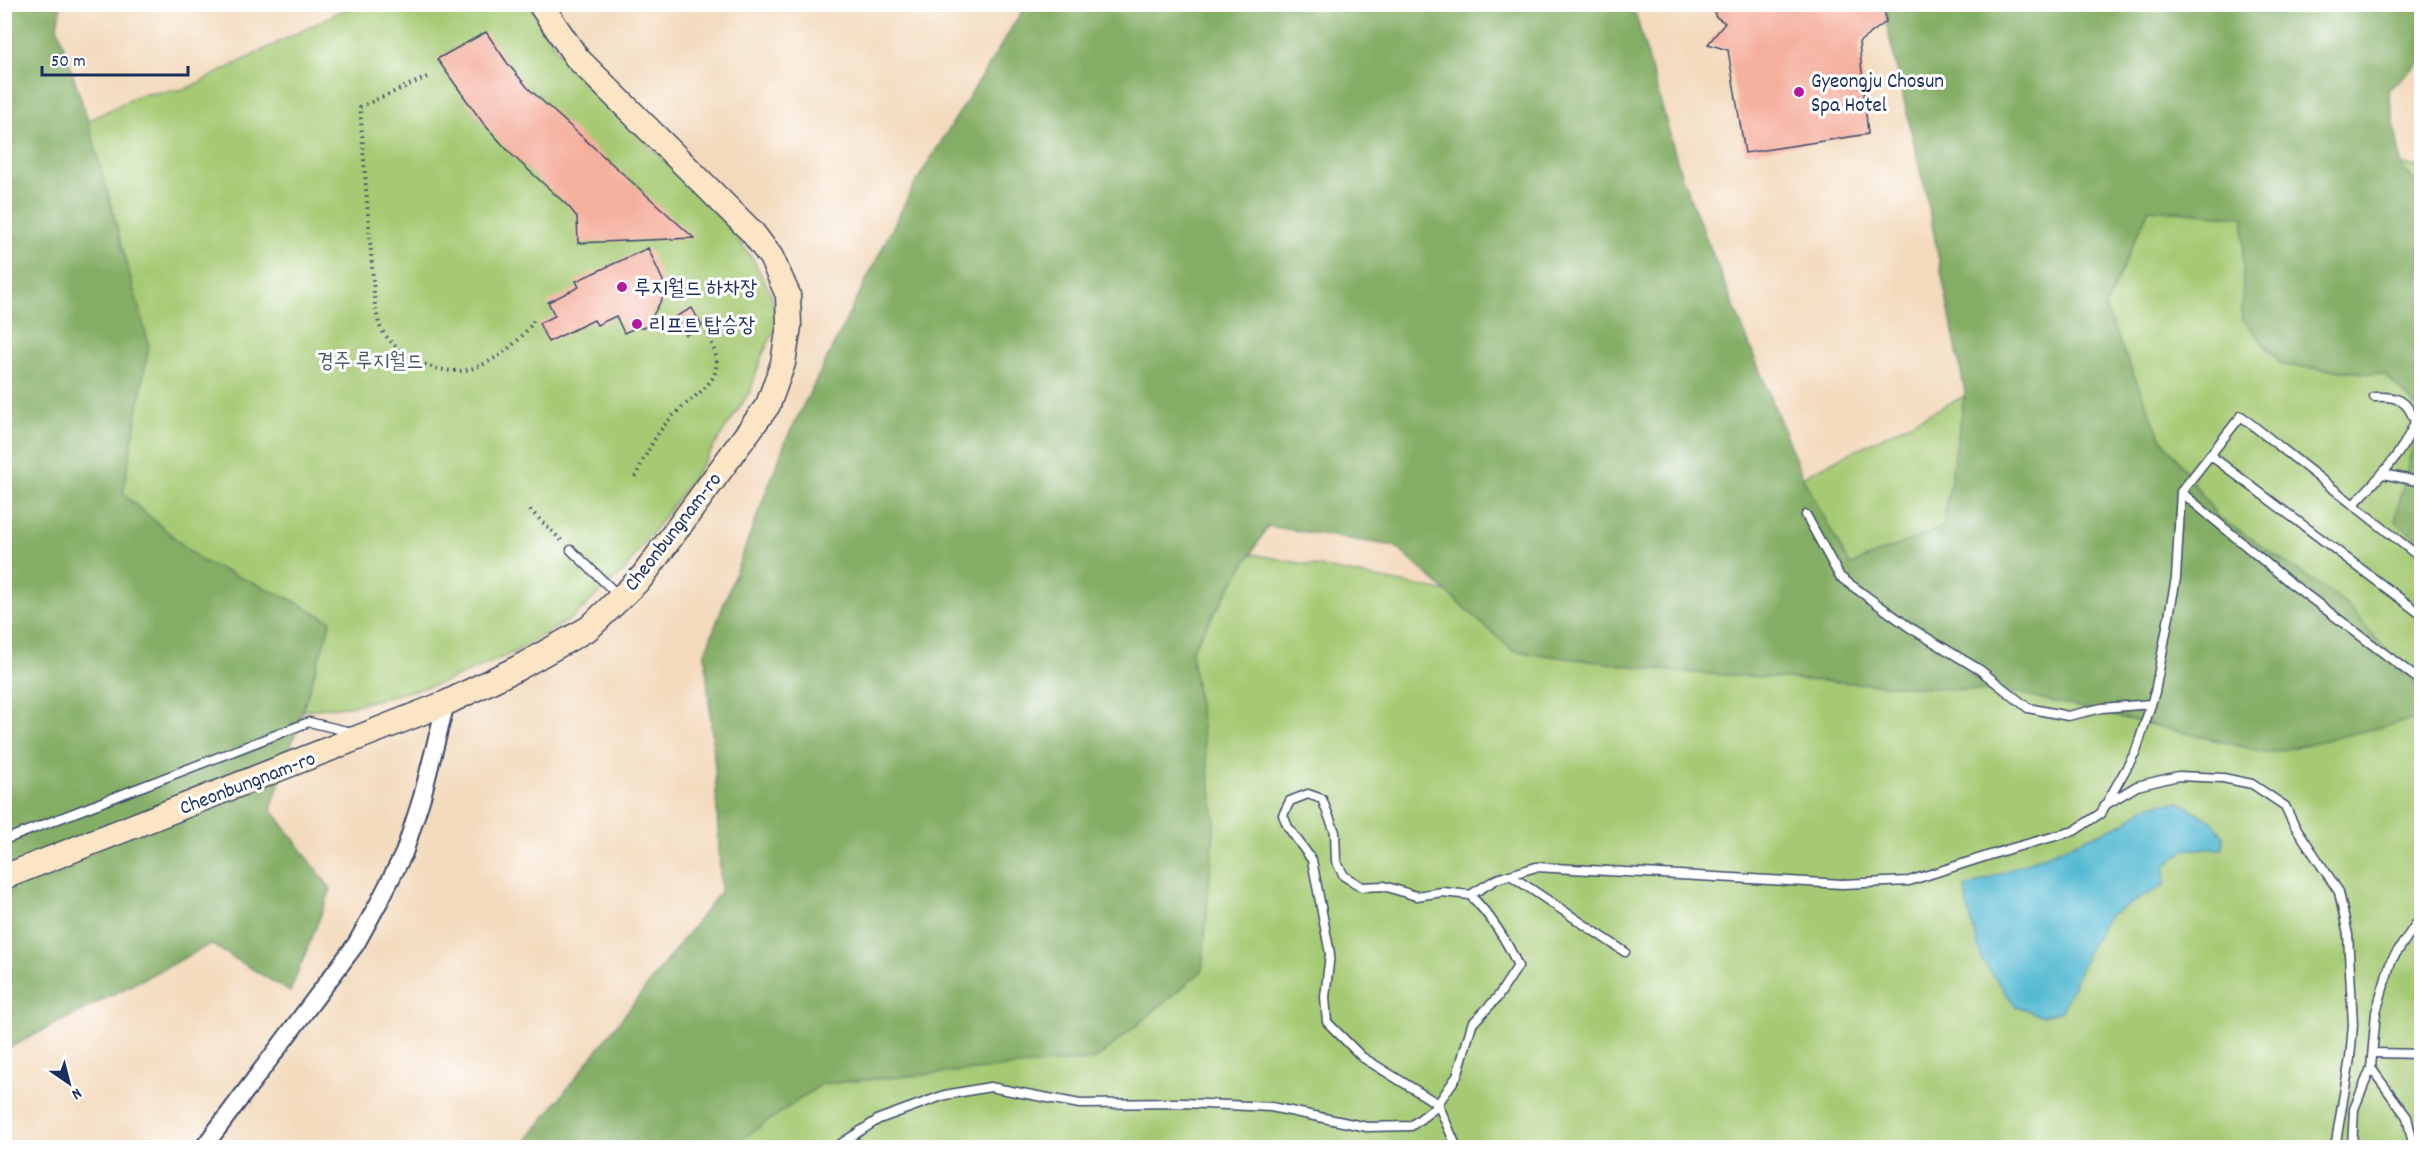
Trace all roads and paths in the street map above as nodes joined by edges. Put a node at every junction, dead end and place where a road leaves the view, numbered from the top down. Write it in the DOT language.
graph roads {
  1 [pos="540,4"];
  2 [pos="427,77"];
  3 [pos="534,320"];
  4 [pos="708,333"];
  5 [pos="2374,397"];
  6 [pos="2210,455"];
  7 [pos="2383,474"];
  8 [pos="635,477"];
  9 [pos="2421,482"];
  10 [pos="2181,492"];
  11 [pos="2353,505"];
  12 [pos="530,510"];
  13 [pos="1806,515"];
  14 [pos="571,550"];
  15 [pos="2421,559"];
  16 [pos="621,597"];
  17 [pos="2421,615"];
  18 [pos="2421,682"];
  19 [pos="446,703"];
  20 [pos="2151,704"];
  21 [pos="367,735"];
  22 [pos="2105,806"];
  23 [pos="4,840"];
  24 [pos="1510,875"];
  25 [pos="4,877"];
  26 [pos="1470,895"];
  27 [pos="2421,915"];
  28 [pos="1626,952"];
  29 [pos="2373,1053"];
  30 [pos="2421,1054"];
  31 [pos="2371,1068"];
  32 [pos="1438,1104"];
  33 [pos="203,1148"];
  34 [pos="834,1148"];
  35 [pos="1457,1148"];
  36 [pos="2335,1148"];
  37 [pos="2352,1148"];
  38 [pos="2414,1148"];
  1 -- 16 [label="main road, Cheonbungnam-ro"];
  2 -- 3 [label="path"];
  4 -- 8 [label="path"];
  5 -- 7 [label="lane"];
  6 -- 10 [label="lane"];
  6 -- 11 [label="lane"];
  6 -- 17 [label="lane"];
  7 -- 9 [label="lane"];
  7 -- 11 [label="lane"];
  10 -- 18 [label="lane"];
  10 -- 20 [label="lane"];
  11 -- 15 [label="lane"];
  12 -- 14 [label="path"];
  13 -- 20 [label="lane"];
  14 -- 16 [label="lane"];
  16 -- 19 [label="main road, Cheonbungnam-ro"];
  19 -- 21 [label="main road, Cheonbungnam-ro"];
  19 -- 33 [label="street"];
  20 -- 22 [label="lane"];
  21 -- 23 [label="lane"];
  21 -- 25 [label="main road, Cheonbungnam-ro"];
  22 -- 24 [label="lane"];
  22 -- 36 [label="lane"];
  24 -- 26 [label="lane"];
  24 -- 28 [label="lane"];
  26 -- 32 [label="lane"];
  26 -- 32 [label="lane"];
  27 -- 29 [label="lane"];
  29 -- 30 [label="lane"];
  29 -- 31 [label="lane"];
  31 -- 37 [label="lane"];
  31 -- 38 [label="lane"];
  32 -- 34 [label="lane"];
  32 -- 35 [label="lane"];
}
